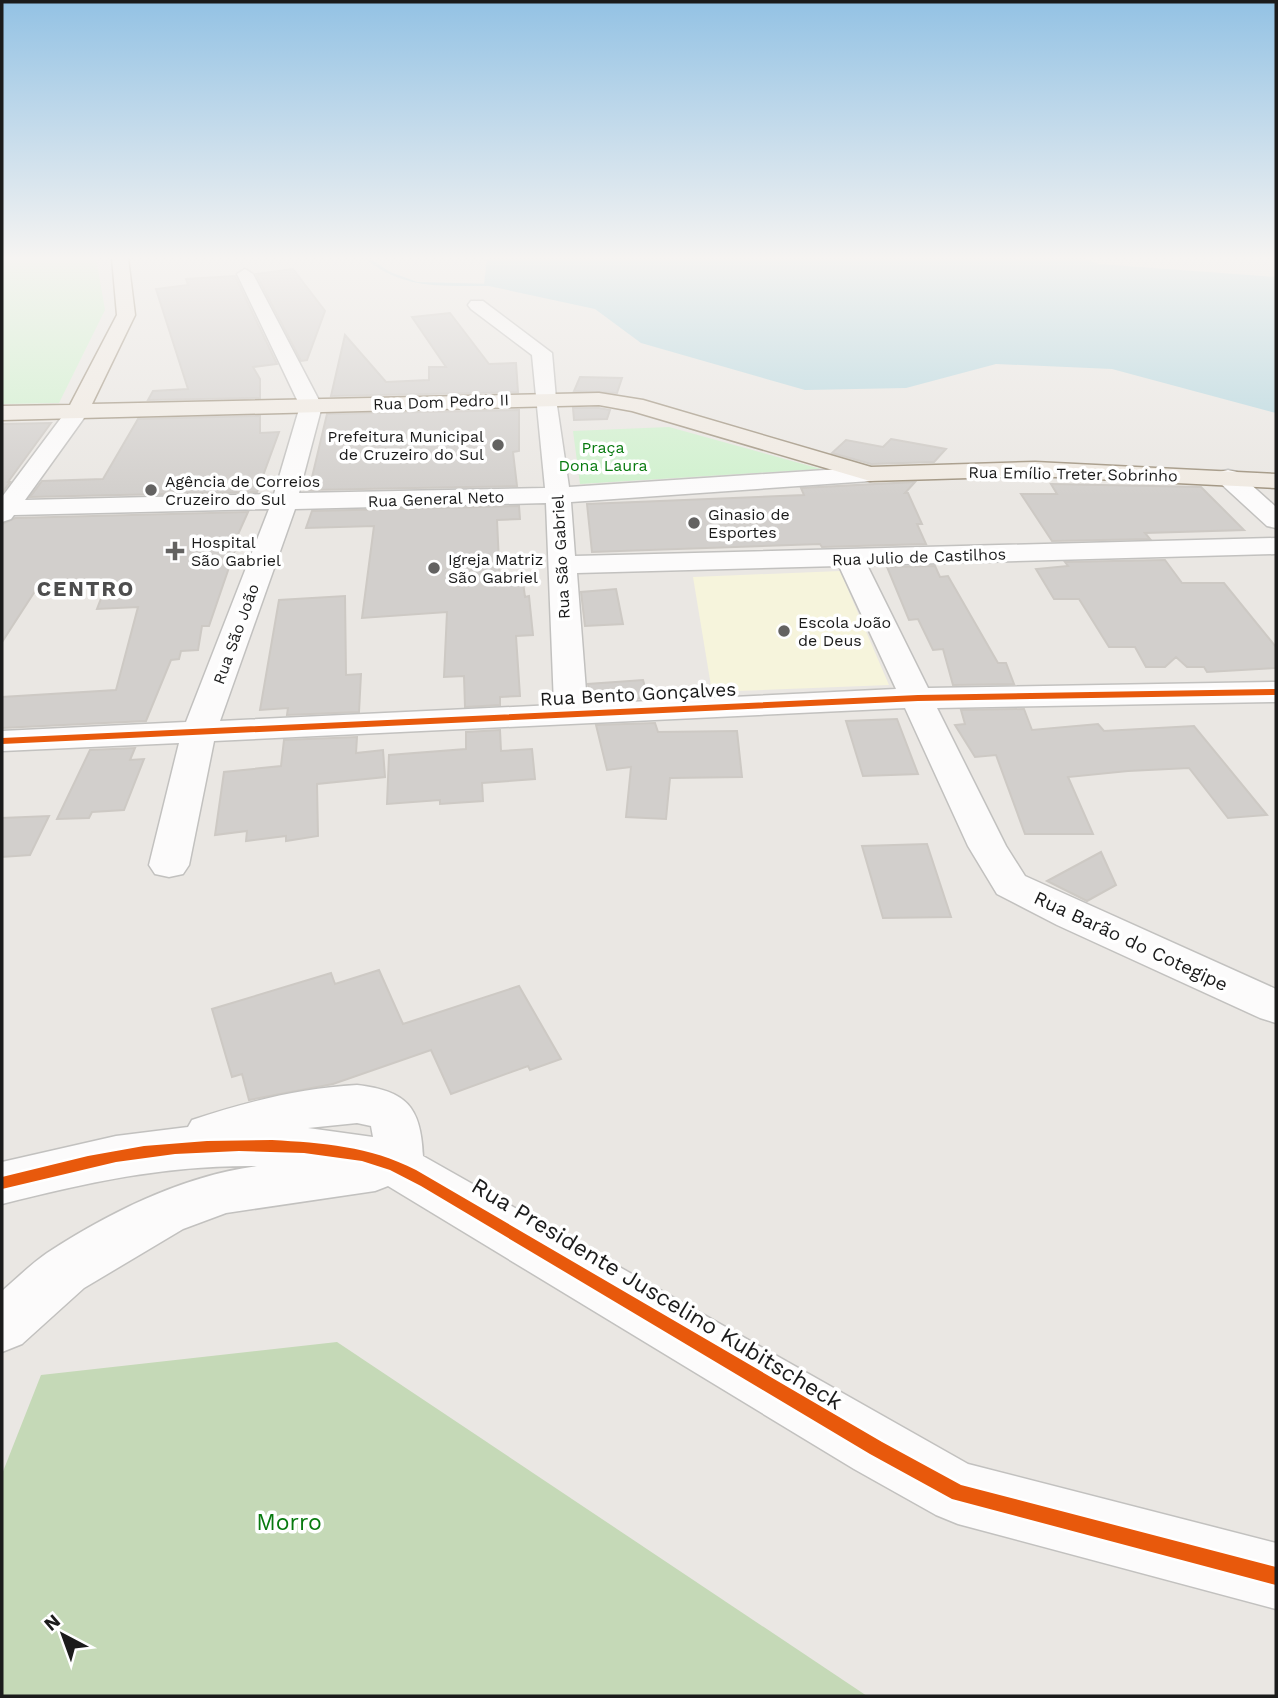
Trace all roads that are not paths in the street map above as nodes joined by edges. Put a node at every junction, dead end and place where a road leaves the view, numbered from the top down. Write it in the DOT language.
graph roads {
  1 [pos="115,337"];
  2 [pos="277,337"];
  3 [pos="521,337"];
  4 [pos="545,399"];
  5 [pos="311,406"];
  6 [pos="79,411"];
  7 [pos="2,413"];
  8 [pos="870,474"];
  9 [pos="1228,477"];
  10 [pos="1276,481"];
  11 [pos="558,495"];
  12 [pos="284,503"];
  13 [pos="3,510"];
  14 [pos="1276,520"];
  15 [pos="1276,546"];
  16 [pos="850,559"];
  17 [pos="561,565"];
  18 [pos="1276,692"];
  19 [pos="918,698"];
  20 [pos="571,716"];
  21 [pos="199,732"];
  22 [pos="2,741"];
  23 [pos="169,865"];
  24 [pos="1276,1007"];
  25 [pos="398,1166"];
  26 [pos="2,1184"];
  27 [pos="2,1326"];
  28 [pos="1276,1576"];
  1 -- 6 [label="main road"];
  2 -- 5 [label="street"];
  3 -- 4 [label="street, Rua São Gabriel"];
  4 -- 5 [label="main road, Rua Dom Pedro II"];
  4 -- 8 [label="main road, Rua Dom Pedro II"];
  4 -- 11 [label="street, Rua São Gabriel"];
  5 -- 6 [label="main road, Rua Dom Pedro II"];
  5 -- 12 [label="street, Rua São João"];
  6 -- 7 [label="main road, Rua Dom Pedro II"];
  6 -- 13 [label="street"];
  8 -- 9 [label="main road, Rua Emílio Treter Sobrinho"];
  8 -- 11 [label="street, Rua General Neto"];
  9 -- 10 [label="main road, Rua Emílio Treter Sobrinho"];
  9 -- 14 [label="street"];
  11 -- 12 [label="street, Rua General Neto"];
  11 -- 17 [label="street, Rua São Gabriel"];
  12 -- 13 [label="street, Rua General Neto"];
  12 -- 21 [label="street, Rua São João"];
  15 -- 16 [label="street, Rua Julio de Castilhos"];
  16 -- 17 [label="street, Rua Julio de Castilhos"];
  16 -- 19 [label="street, Rua Barão do Cotegipe"];
  17 -- 20 [label="street, Rua São Gabriel"];
  18 -- 19 [label="street, Rua Bento Gonçalves"];
  19 -- 20 [label="street, Rua Bento Gonçalves"];
  19 -- 24 [label="street, Rua Barão do Cotegipe"];
  20 -- 21 [label="street, Rua Bento Gonçalves"];
  21 -- 22 [label="street, Rua Bento Gonçalves"];
  21 -- 23 [label="street, Rua São João"];
  25 -- 26 [label="street, Rua Presidente Juscelino Kubitscheck"];
  25 -- 27 [label="street"];
  25 -- 28 [label="street, Rua Presidente Juscelino Kubitscheck"];
}
